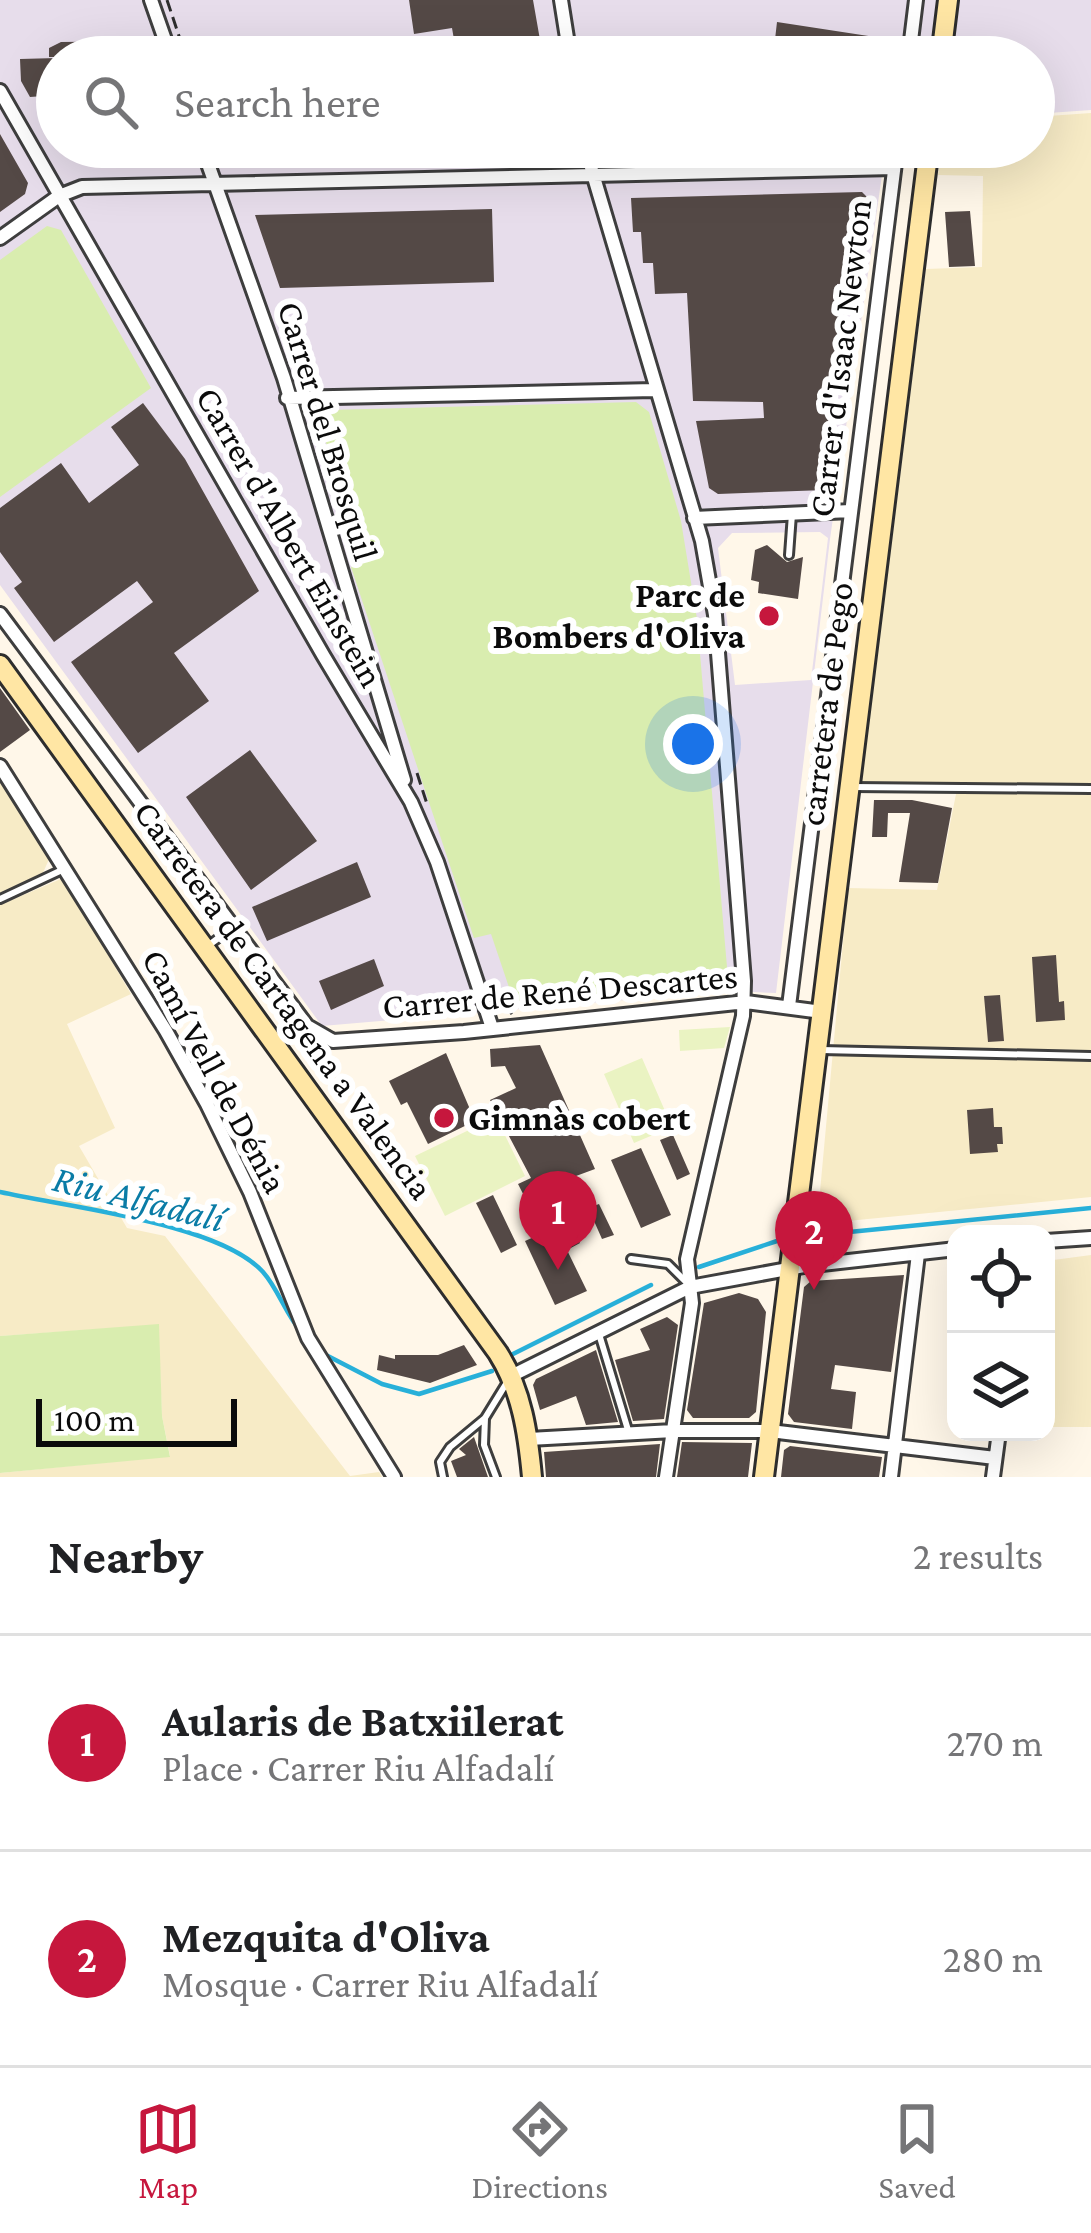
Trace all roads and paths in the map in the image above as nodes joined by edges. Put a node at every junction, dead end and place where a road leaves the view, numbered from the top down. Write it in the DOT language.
graph roads {
  1 [pos="152,0"];
  2 [pos="167,0"];
  3 [pos="561,0"];
  4 [pos="916,0"];
  5 [pos="948,0"];
  6 [pos="164,36"];
  7 [pos="179,36"];
  8 [pos="567,36"];
  9 [pos="912,36"];
  10 [pos="943,36"];
  11 [pos="0,92"];
  12 [pos="36,155"];
  13 [pos="43,168"];
  14 [pos="210,168"];
  15 [pos="593,168"];
  16 [pos="894,168"];
  17 [pos="926,168"];
  18 [pos="595,174"];
  19 [pos="216,186"];
  20 [pos="59,196"];
  21 [pos="0,238"];
  22 [pos="654,390"];
  23 [pos="287,398"];
  24 [pos="320,448"];
  25 [pos="793,511"];
  26 [pos="850,511"];
  27 [pos="694,518"];
  28 [pos="790,555"];
  29 [pos="349,563"];
  30 [pos="0,614"];
  31 [pos="0,665"];
  32 [pos="414,764"];
  33 [pos="0,766"];
  34 [pos="849,787"];
  35 [pos="1091,789"];
  36 [pos="411,802"];
  37 [pos="428,808"];
  38 [pos="65,868"];
  39 [pos="0,899"];
  40 [pos="233,926"];
  41 [pos="206,947"];
  42 [pos="490,983"];
  43 [pos="746,1002"];
  44 [pos="789,1006"];
  45 [pos="822,1012"];
  46 [pos="520,1016"];
  47 [pos="492,1028"];
  48 [pos="818,1050"];
  49 [pos="1091,1056"];
  50 [pos="1091,1238"];
  51 [pos="1055,1240"];
  52 [pos="947,1250"];
  53 [pos="665,1251"];
  54 [pos="918,1254"];
  55 [pos="631,1259"];
  56 [pos="668,1264"];
  57 [pos="790,1269"];
  58 [pos="690,1287"];
  59 [pos="598,1332"];
  60 [pos="511,1376"];
  61 [pos="485,1418"];
  62 [pos="673,1431"];
  63 [pos="770,1431"];
  64 [pos="629,1434"];
  65 [pos="529,1439"];
  66 [pos="998,1441"];
  67 [pos="895,1446"];
  68 [pos="995,1458"];
  69 [pos="394,1477"];
  70 [pos="442,1477"];
  71 [pos="496,1477"];
  72 [pos="532,1477"];
  73 [pos="666,1477"];
  74 [pos="764,1477"];
  75 [pos="890,1477"];
  76 [pos="993,1477"];
  1 -- 6 [label="street"];
  2 -- 7 [label="path"];
  3 -- 8 [label="street"];
  4 -- 9 [label="street"];
  5 -- 10 [label="main road"];
  11 -- 12 [label="street, Carrer d'Albert Einstein"];
  13 -- 20 [label="street, Carrer d'Albert Einstein"];
  14 -- 19 [label="street, Carrer del Brosquil"];
  15 -- 18 [label="street"];
  16 -- 18 [label="street"];
  16 -- 26 [label="street, Carrer d'Isaac Newton"];
  17 -- 34 [label="main road, carretera de Pego"];
  18 -- 19 [label="street"];
  18 -- 22 [label="street"];
  19 -- 20 [label="street"];
  19 -- 23 [label="street, Carrer del Brosquil"];
  20 -- 21 [label="street"];
  20 -- 36 [label="street, Carrer d'Albert Einstein"];
  22 -- 23 [label="street"];
  22 -- 27 [label="street"];
  23 -- 36 [label="street, Carrer del Brosquil"];
  24 -- 29 [label="path"];
  25 -- 26 [label="street"];
  25 -- 27 [label="street"];
  25 -- 28 [label="lane"];
  26 -- 44 [label="street, Carrer d'Isaac Newton"];
  27 -- 43 [label="street"];
  30 -- 40 [label="street"];
  31 -- 41 [label="main road, Carretera de Cartagena a Valencia"];
  32 -- 37 [label="path"];
  33 -- 38 [label="street, Camí Vell de Dénia"];
  34 -- 35 [label="lane"];
  34 -- 45 [label="main road, carretera de Pego"];
  36 -- 47 [label="street, Carrer d'Albert Einstein"];
  38 -- 39 [label="lane"];
  38 -- 69 [label="street, Camí Vell de Dénia"];
  40 -- 41 [label="lane"];
  40 -- 47 [label="street, Carrer de René Descartes"];
  41 -- 60 [label="main road, Carretera de Cartagena a Valencia"];
  42 -- 46 [label="path"];
  43 -- 44 [label="street, Carrer de René Descartes"];
  43 -- 47 [label="street, Carrer de René Descartes"];
  43 -- 58 [label="street"];
  44 -- 45 [label="street, Carrer de René Descartes"];
  45 -- 48 [label="main road, carretera de Pego"];
  48 -- 49 [label="lane"];
  48 -- 57 [label="main road, carretera de Pego"];
  50 -- 51 [label="street"];
  52 -- 54 [label="street"];
  53 -- 56 [label="lane"];
  54 -- 57 [label="street"];
  54 -- 67 [label="street"];
  55 -- 56 [label="lane"];
  56 -- 58 [label="lane"];
  57 -- 58 [label="street"];
  57 -- 63 [label="main road"];
  58 -- 59 [label="street"];
  58 -- 62 [label="street"];
  59 -- 60 [label="street"];
  59 -- 64 [label="lane"];
  60 -- 61 [label="lane"];
  60 -- 65 [label="main road, Carretera de Cartagena a Valencia"];
  61 -- 70 [label="lane"];
  61 -- 71 [label="lane"];
  62 -- 63 [label="street"];
  62 -- 64 [label="street"];
  62 -- 73 [label="street"];
  63 -- 67 [label="street"];
  63 -- 74 [label="main road"];
  64 -- 65 [label="street"];
  65 -- 72 [label="main road, Carretera de Cartagena a Valencia"];
  66 -- 68 [label="street"];
  67 -- 68 [label="street"];
  67 -- 75 [label="street"];
  68 -- 76 [label="street"];
}
